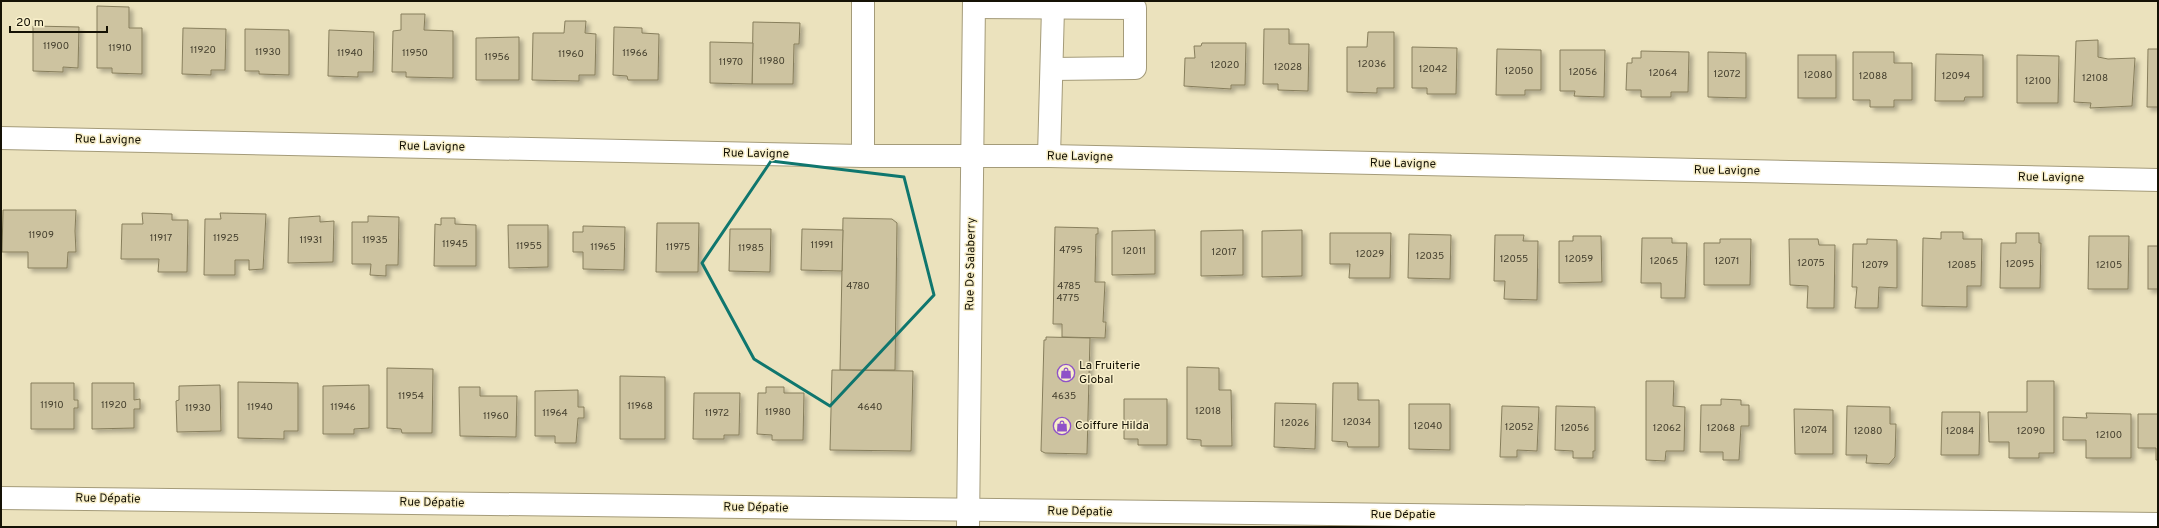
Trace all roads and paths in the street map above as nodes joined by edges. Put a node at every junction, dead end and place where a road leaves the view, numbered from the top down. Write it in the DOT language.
graph roads {
  1 [pos="863,1"];
  2 [pos="974,4"];
  3 [pos="1053,8"];
  4 [pos="1052,69"];
  5 [pos="1,138"];
  6 [pos="863,156"];
  7 [pos="972,156"];
  8 [pos="1049,156"];
  9 [pos="2158,180"];
  10 [pos="1,498"];
  11 [pos="969,519"];
  12 [pos="1431,521"];
  13 [pos="2158,524"];
  1 -- 6 [label="street"];
  2 -- 3 [label="street"];
  2 -- 7 [label="street, Rue De Salaberry"];
  3 -- 4 [label="street"];
  3 -- 4 [label="street"];
  4 -- 8 [label="street"];
  5 -- 6 [label="street, Rue Lavigne"];
  6 -- 7 [label="street, Rue Lavigne"];
  7 -- 8 [label="street, Rue Lavigne"];
  7 -- 11 [label="street, Rue De Salaberry"];
  8 -- 9 [label="street, Rue Lavigne"];
  10 -- 11 [label="street, Rue Dépatie"];
  11 -- 12 [label="street, Rue Dépatie"];
  12 -- 13 [label="street, Rue Dépatie"];
}
